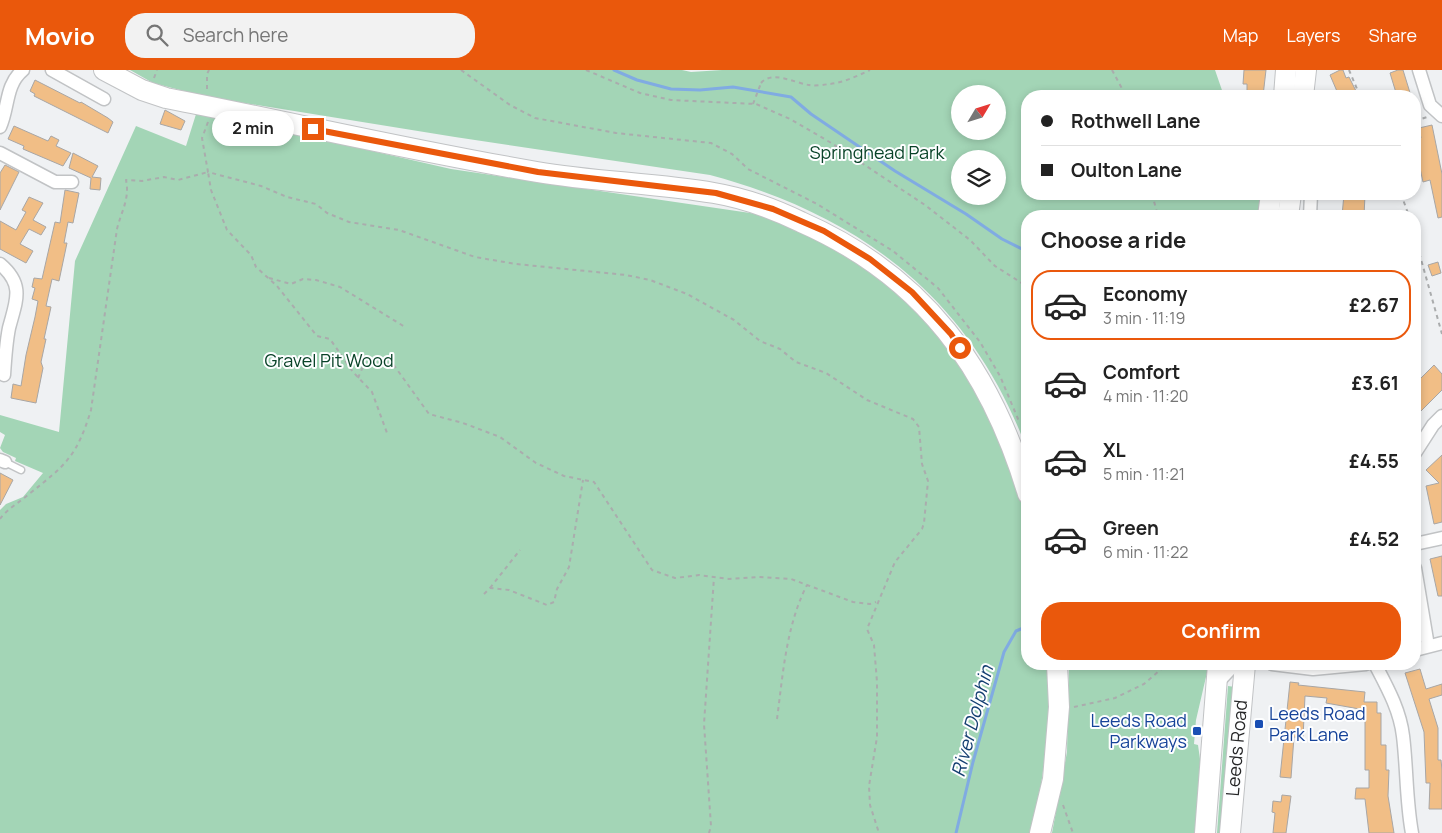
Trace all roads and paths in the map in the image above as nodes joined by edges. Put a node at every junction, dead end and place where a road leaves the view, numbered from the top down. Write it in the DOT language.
graph roads {
  1 [pos="52,70"];
  2 [pos="104,70"];
  3 [pos="209,70"];
  4 [pos="586,70"];
  5 [pos="870,70"];
  6 [pos="1112,70"];
  7 [pos="1286,70"];
  8 [pos="1306,70"];
  9 [pos="1349,70"];
  10 [pos="1419,70"];
  11 [pos="18,71"];
  12 [pos="1123,90"];
  13 [pos="1284,90"];
  14 [pos="1304,90"];
  15 [pos="1357,90"];
  16 [pos="104,99"];
  17 [pos="208,101"];
  18 [pos="756,104"];
  19 [pos="1442,116"];
  20 [pos="0,127"];
  21 [pos="0,153"];
  22 [pos="208,172"];
  23 [pos="72,182"];
  24 [pos="1421,259"];
  25 [pos="0,264"];
  26 [pos="267,277"];
  27 [pos="1021,283"];
  28 [pos="406,327"];
  29 [pos="1442,334"];
  30 [pos="4,343"];
  31 [pos="346,362"];
  32 [pos="365,362"];
  33 [pos="4,375"];
  34 [pos="358,378"];
  35 [pos="1442,416"];
  36 [pos="387,433"];
  37 [pos="1421,444"];
  38 [pos="3,461"];
  39 [pos="21,470"];
  40 [pos="1021,471"];
  41 [pos="583,480"];
  42 [pos="0,519"];
  43 [pos="1442,538"];
  44 [pos="1421,543"];
  45 [pos="520,550"];
  46 [pos="714,577"];
  47 [pos="808,585"];
  48 [pos="490,588"];
  49 [pos="484,594"];
  50 [pos="877,601"];
  51 [pos="1421,604"];
  52 [pos="1442,643"];
  53 [pos="1428,646"];
  54 [pos="1421,648"];
  55 [pos="1057,670"];
  56 [pos="1160,670"];
  57 [pos="1217,670"];
  58 [pos="1230,670"];
  59 [pos="1244,670"];
  60 [pos="1378,670"];
  61 [pos="1216,685"];
  62 [pos="1059,707"];
  63 [pos="777,719"];
  64 [pos="709,833"];
  65 [pos="879,833"];
  66 [pos="1040,833"];
  67 [pos="1205,833"];
  68 [pos="1230,833"];
  69 [pos="1412,833"];
  1 -- 16 [label="street"];
  2 -- 17 [label="main road"];
  3 -- 17 [label="path"];
  4 -- 18 [label="path"];
  5 -- 18 [label="path, bridge"];
  6 -- 12 [label="path"];
  7 -- 13 [label="main road"];
  8 -- 14 [label="main road"];
  9 -- 15 [label="path"];
  10 -- 19 [label="street"];
  11 -- 20 [label="street"];
  17 -- 22 [label="path"];
  17 -- 40 [label="main road"];
  18 -- 27 [label="path"];
  21 -- 23 [label="street"];
  22 -- 26 [label="path"];
  22 -- 42 [label="path"];
  22 -- 50 [label="path"];
  24 -- 29 [label="path"];
  25 -- 30 [label="street"];
  26 -- 28 [label="path"];
  26 -- 31 [label="path"];
  30 -- 33 [label="street"];
  31 -- 32 [label="path"];
  31 -- 34 [label="path"];
  32 -- 34 [label="path"];
  32 -- 41 [label="path"];
  34 -- 36 [label="path"];
  35 -- 37 [label="street"];
  38 -- 39 [label="lane"];
  41 -- 46 [label="path"];
  41 -- 48 [label="path"];
  43 -- 44 [label="street"];
  45 -- 48 [label="path"];
  46 -- 47 [label="path"];
  46 -- 64 [label="path"];
  47 -- 50 [label="path"];
  47 -- 63 [label="path"];
  48 -- 49 [label="path"];
  50 -- 65 [label="path"];
  51 -- 53 [label="street"];
  52 -- 53 [label="street"];
  53 -- 54 [label="street"];
  55 -- 62 [label="main road"];
  56 -- 62 [label="path"];
  57 -- 61 [label="main road, Leeds Road"];
  58 -- 61 [label="street, Leeds Road"];
  59 -- 68 [label="main road, Leeds Road"];
  60 -- 69 [label="street"];
  61 -- 67 [label="main road, Leeds Road"];
  62 -- 66 [label="main road"];
}
